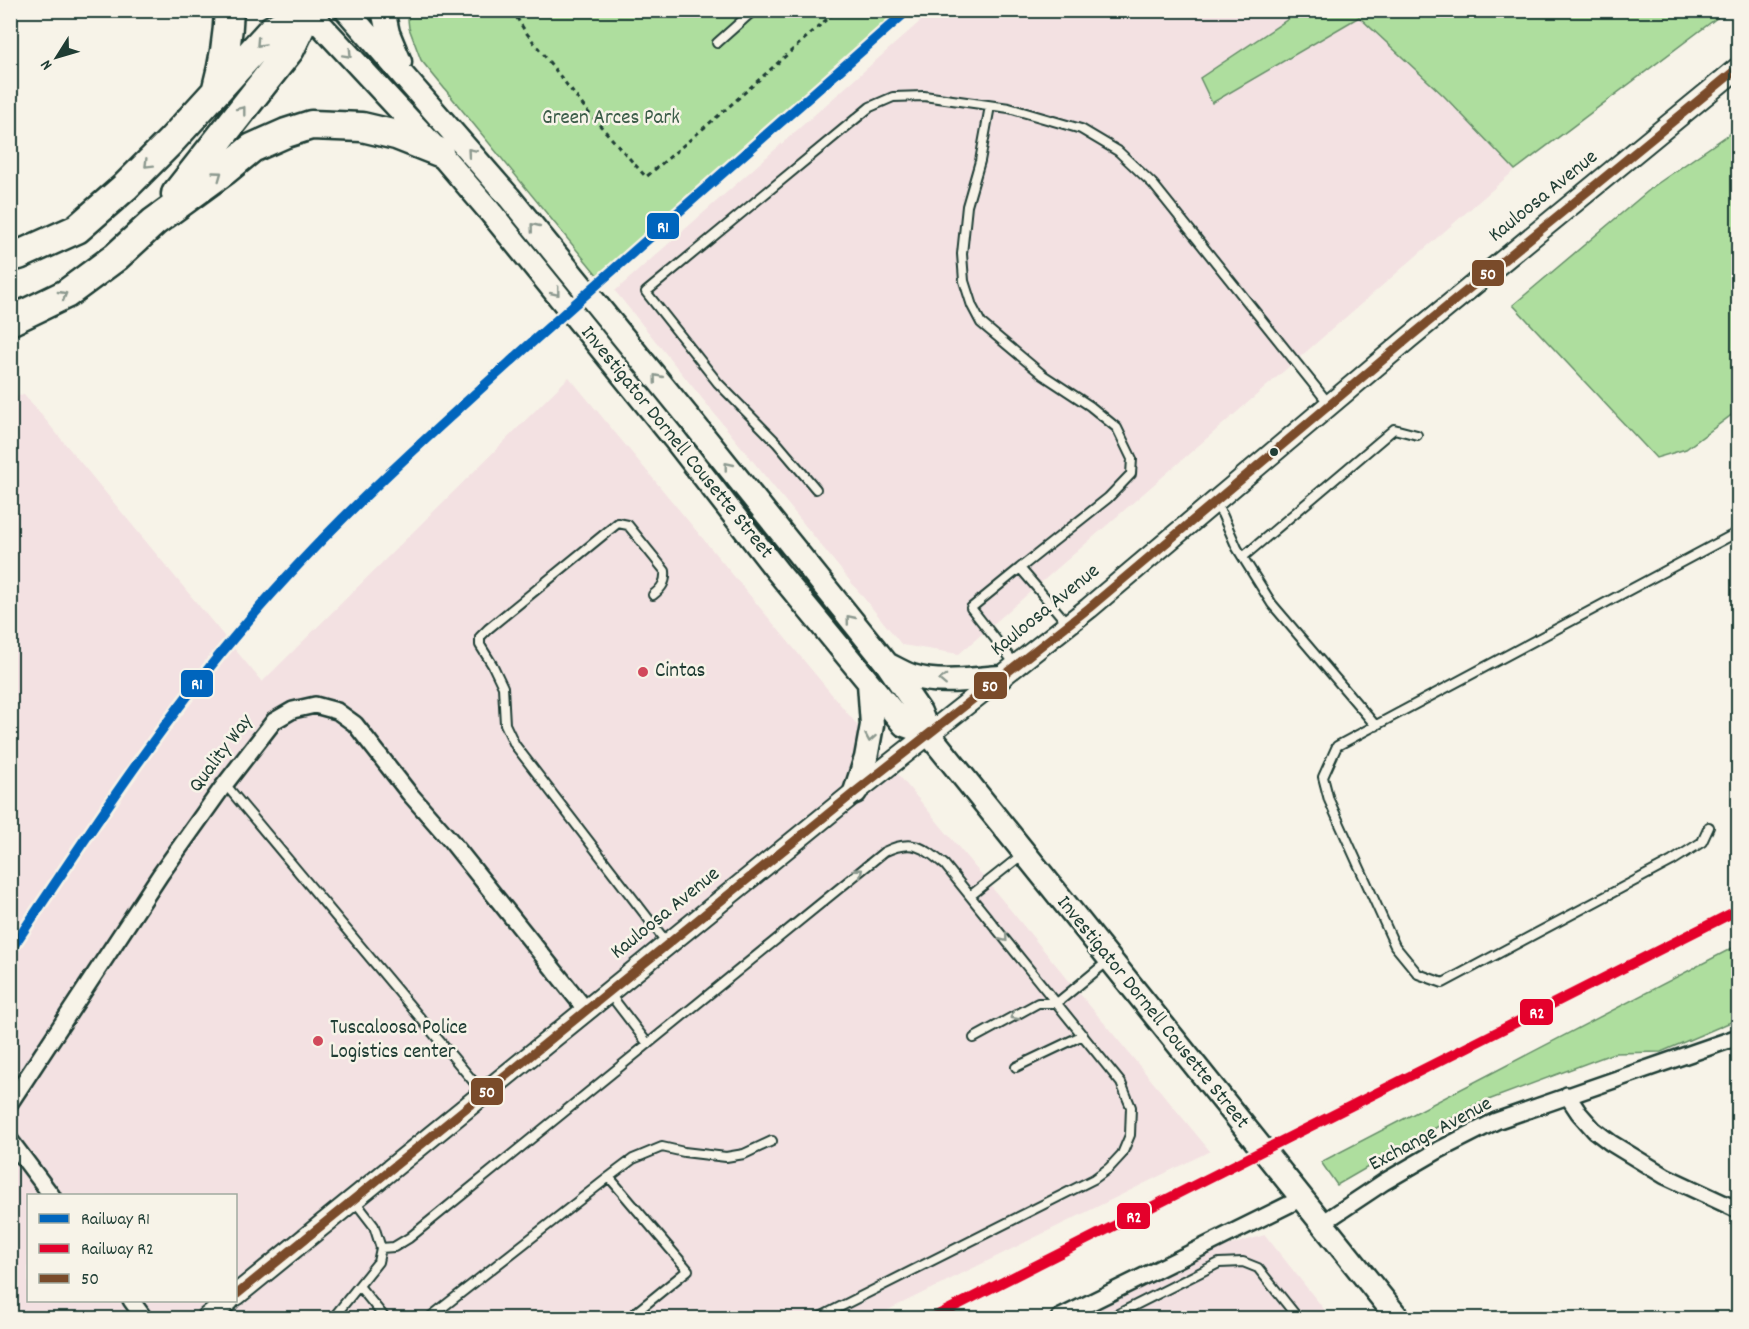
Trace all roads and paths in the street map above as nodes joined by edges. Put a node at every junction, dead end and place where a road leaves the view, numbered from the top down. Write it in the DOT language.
graph roads {
  1 [pos="229,10"];
  2 [pos="346,10"];
  3 [pos="383,10"];
  4 [pos="512,10"];
  5 [pos="754,10"];
  6 [pos="837,10"];
  7 [pos="308,11"];
  8 [pos="717,42"];
  9 [pos="1738,68"];
  10 [pos="406,77"];
  11 [pos="216,90"];
  12 [pos="990,106"];
  13 [pos="439,152"];
  14 [pos="154,222"];
  15 [pos="10,256"];
  16 [pos="10,321"];
  17 [pos="1330,405"];
  18 [pos="1417,435"];
  19 [pos="816,489"];
  20 [pos="1214,503"];
  21 [pos="1738,532"];
  22 [pos="1242,557"];
  23 [pos="1020,568"];
  24 [pos="653,595"];
  25 [pos="1068,624"];
  26 [pos="887,664"];
  27 [pos="1009,671"];
  28 [pos="869,683"];
  29 [pos="1376,726"];
  30 [pos="929,734"];
  31 [pos="225,783"];
  32 [pos="855,792"];
  33 [pos="1708,827"];
  34 [pos="1024,853"];
  35 [pos="970,896"];
  36 [pos="668,944"];
  37 [pos="1110,960"];
  38 [pos="608,992"];
  39 [pos="1057,1003"];
  40 [pos="586,1010"];
  41 [pos="1083,1035"];
  42 [pos="1738,1037"];
  43 [pos="974,1038"];
  44 [pos="648,1044"];
  45 [pos="1016,1067"];
  46 [pos="483,1093"];
  47 [pos="1567,1095"];
  48 [pos="10,1103"];
  49 [pos="10,1140"];
  50 [pos="772,1141"];
  51 [pos="609,1177"];
  52 [pos="50,1194"];
  53 [pos="353,1199"];
  54 [pos="1300,1199"];
  55 [pos="1738,1210"];
  56 [pos="1322,1224"];
  57 [pos="381,1248"];
  58 [pos="358,1286"];
  59 [pos="237,1294"];
  60 [pos="132,1302"];
  61 [pos="227,1302"];
  62 [pos="144,1318"];
  63 [pos="207,1318"];
  64 [pos="333,1318"];
  65 [pos="385,1318"];
  66 [pos="429,1318"];
  67 [pos="629,1318"];
  68 [pos="818,1318"];
  69 [pos="1059,1318"];
  70 [pos="1110,1318"];
  71 [pos="1298,1318"];
  72 [pos="1398,1318"];
  1 -- 11 [label="highway"];
  2 -- 10 [label="main road, Investigator Dornell Cousette Street"];
  3 -- 10 [label="main road"];
  4 -- 6 [label="path"];
  5 -- 8 [label="lane"];
  7 -- 11 [label="highway, one-way"];
  7 -- 13 [label="main road, Investigator Dornell Cousette Street, one-way"];
  14 -- 7 [label="highway, one-way"];
  9 -- 17 [label="street, Kauloosa Avenue"];
  26 -- 10 [label="main road, Investigator Dornell Cousette Street, one-way, bridge"];
  11 -- 15 [label="highway, one-way"];
  12 -- 17 [label="lane"];
  12 -- 19 [label="lane"];
  12 -- 23 [label="lane"];
  14 -- 13 [label="highway, one-way"];
  13 -- 28 [label="main road, Investigator Dornell Cousette Street, one-way, bridge"];
  16 -- 14 [label="highway, one-way"];
  17 -- 20 [label="street, Kauloosa Avenue"];
  18 -- 22 [label="lane"];
  20 -- 22 [label="lane"];
  20 -- 25 [label="street, Kauloosa Avenue"];
  21 -- 29 [label="lane"];
  22 -- 29 [label="lane"];
  23 -- 25 [label="lane"];
  23 -- 27 [label="lane"];
  24 -- 36 [label="lane"];
  25 -- 27 [label="street, Kauloosa Avenue"];
  27 -- 26 [label="main road, one-way"];
  26 -- 30 [label="main road, Investigator Dornell Cousette Street"];
  27 -- 30 [label="street, Kauloosa Avenue"];
  28 -- 30 [label="main road, Investigator Dornell Cousette Street"];
  28 -- 32 [label="main road, one-way"];
  29 -- 33 [label="lane"];
  30 -- 32 [label="street, Kauloosa Avenue"];
  30 -- 34 [label="main road, Investigator Dornell Cousette Street"];
  31 -- 40 [label="street, Quality Way"];
  31 -- 46 [label="lane"];
  31 -- 48 [label="street, Quality Way"];
  32 -- 36 [label="street, Kauloosa Avenue"];
  34 -- 35 [label="lane"];
  34 -- 37 [label="main road, Investigator Dornell Cousette Street"];
  35 -- 39 [label="lane, one-way"];
  44 -- 35 [label="lane, one-way"];
  36 -- 38 [label="street, Kauloosa Avenue"];
  37 -- 39 [label="lane"];
  37 -- 54 [label="main road, Investigator Dornell Cousette Street"];
  38 -- 40 [label="street, Kauloosa Avenue"];
  38 -- 44 [label="lane"];
  39 -- 41 [label="lane"];
  39 -- 43 [label="lane, one-way"];
  40 -- 46 [label="street, Kauloosa Avenue"];
  41 -- 45 [label="lane"];
  41 -- 68 [label="lane"];
  42 -- 47 [label="street, Exchange Avenue"];
  44 -- 57 [label="lane"];
  46 -- 53 [label="street, Kauloosa Avenue"];
  47 -- 55 [label="street"];
  47 -- 56 [label="street, Exchange Avenue"];
  49 -- 52 [label="street"];
  50 -- 51 [label="lane"];
  51 -- 66 [label="lane"];
  51 -- 67 [label="lane"];
  53 -- 57 [label="lane"];
  53 -- 59 [label="street, Kauloosa Avenue"];
  54 -- 56 [label="main road, Investigator Dornell Cousette Street"];
  54 -- 69 [label="street"];
  56 -- 72 [label="main road, Investigator Dornell Cousette Street"];
  57 -- 58 [label="lane"];
  58 -- 64 [label="lane"];
  58 -- 65 [label="lane"];
  60 -- 62 [label="street"];
  61 -- 63 [label="street"];
  70 -- 71 [label="lane"];
}
